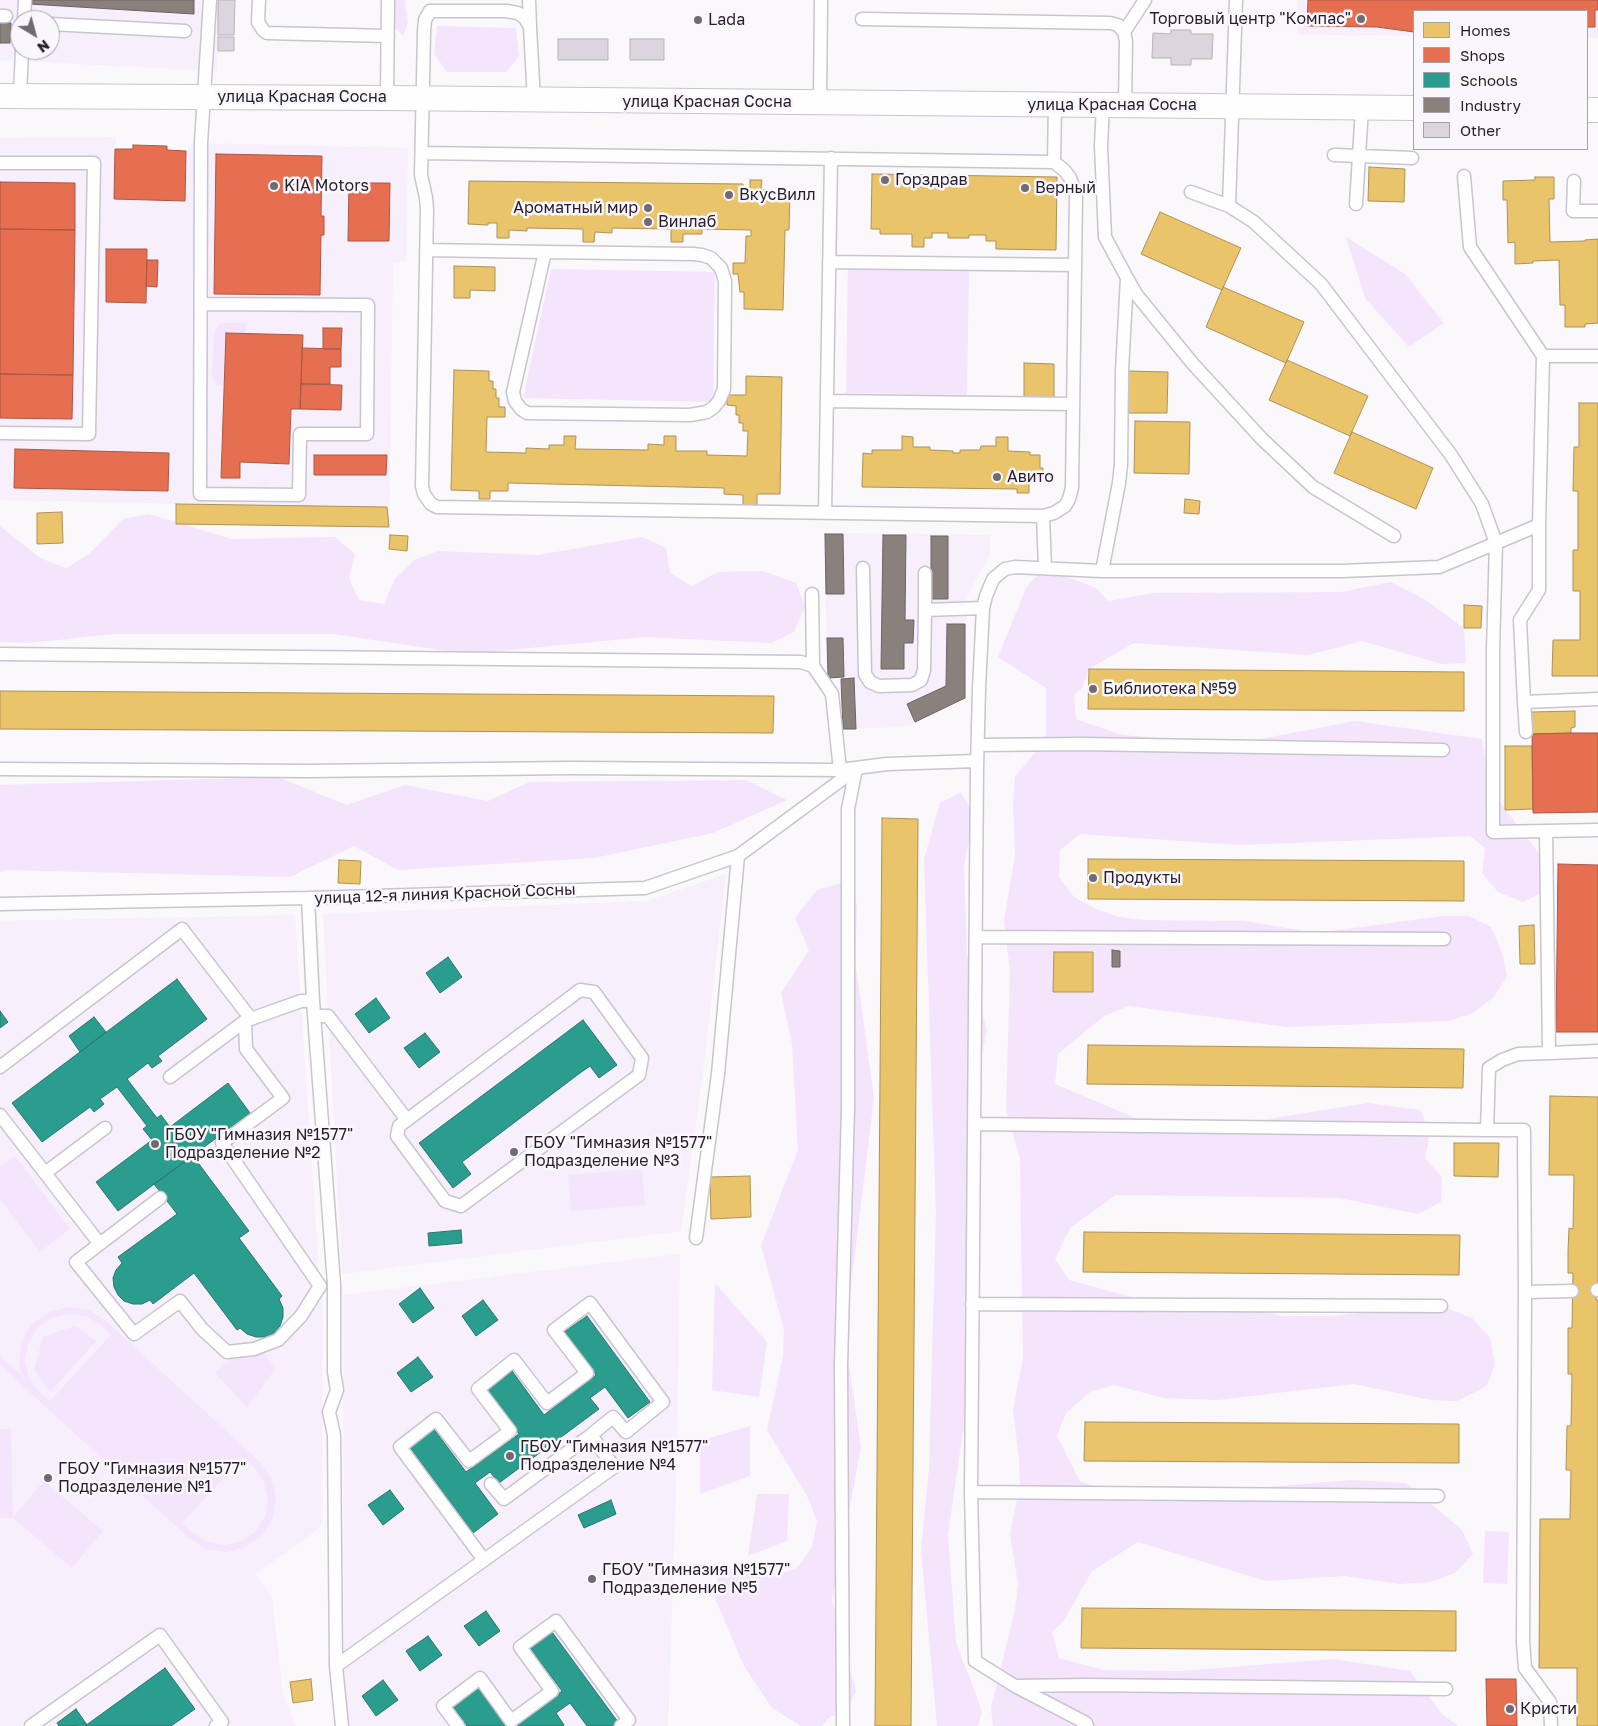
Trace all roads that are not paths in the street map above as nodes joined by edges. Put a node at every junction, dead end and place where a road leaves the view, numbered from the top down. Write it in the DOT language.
graph roads {
  1 [pos="210,0"];
  2 [pos="259,0"];
  3 [pos="388,0"];
  4 [pos="529,0"];
  5 [pos="821,0"];
  6 [pos="1145,0"];
  7 [pos="1236,0"];
  8 [pos="431,5"];
  9 [pos="862,19"];
  10 [pos="60,25"];
  11 [pos="530,27"];
  12 [pos="185,31"];
  13 [pos="1124,32"];
  14 [pos="388,36"];
  15 [pos="19,60"];
  16 [pos="10,96"];
  17 [pos="204,96"];
  18 [pos="387,98"];
  19 [pos="423,98"];
  20 [pos="534,100"];
  21 [pos="820,103"];
  22 [pos="1055,104"];
  23 [pos="1114,105"];
  24 [pos="1233,106"];
  25 [pos="1362,108"];
  26 [pos="1413,108"];
  27 [pos="422,153"];
  28 [pos="1334,155"];
  29 [pos="1359,156"];
  30 [pos="831,158"];
  31 [pos="1412,158"];
  32 [pos="1054,162"];
  33 [pos="0,163"];
  34 [pos="1464,176"];
  35 [pos="1574,181"];
  36 [pos="1191,192"];
  37 [pos="1356,204"];
  38 [pos="1229,206"];
  39 [pos="1598,211"];
  40 [pos="426,250"];
  41 [pos="545,252"];
  42 [pos="829,262"];
  43 [pos="1075,265"];
  44 [pos="1127,278"];
  45 [pos="201,304"];
  46 [pos="1543,356"];
  47 [pos="1598,356"];
  48 [pos="827,400"];
  49 [pos="1073,404"];
  50 [pos="0,432"];
  51 [pos="825,512"];
  52 [pos="1044,516"];
  53 [pos="1539,525"];
  54 [pos="1394,536"];
  55 [pos="1496,543"];
  56 [pos="863,568"];
  57 [pos="1045,568"];
  58 [pos="1102,571"];
  59 [pos="925,572"];
  60 [pos="812,594"];
  61 [pos="983,608"];
  62 [pos="925,610"];
  63 [pos="0,654"];
  64 [pos="812,666"];
  65 [pos="1598,699"];
  66 [pos="1524,702"];
  67 [pos="1526,732"];
  68 [pos="978,745"];
  69 [pos="1443,750"];
  70 [pos="977,761"];
  71 [pos="856,768"];
  72 [pos="0,769"];
  73 [pos="840,770"];
  74 [pos="1598,830"];
  75 [pos="1546,831"];
  76 [pos="738,856"];
  77 [pos="308,898"];
  78 [pos="0,904"];
  79 [pos="976,937"];
  80 [pos="1444,939"];
  81 [pos="314,1001"];
  82 [pos="315,1016"];
  83 [pos="248,1020"];
  84 [pos="1598,1051"];
  85 [pos="1549,1053"];
  86 [pos="0,1067"];
  87 [pos="170,1077"];
  88 [pos="0,1114"];
  89 [pos="407,1120"];
  90 [pos="975,1124"];
  91 [pos="105,1128"];
  92 [pos="1487,1130"];
  93 [pos="45,1173"];
  94 [pos="160,1198"];
  95 [pos="696,1238"];
  96 [pos="99,1243"];
  97 [pos="334,1284"];
  98 [pos="320,1286"];
  99 [pos="1572,1291"];
  100 [pos="1525,1292"];
  101 [pos="972,1304"];
  102 [pos="1441,1306"];
  103 [pos="591,1435"];
  104 [pos="491,1484"];
  105 [pos="971,1492"];
  106 [pos="1438,1496"];
  107 [pos="484,1560"];
  108 [pos="336,1666"];
  109 [pos="1015,1686"];
  110 [pos="1446,1688"];
  111 [pos="221,1725"];
  112 [pos="31,1726"];
  113 [pos="342,1726"];
  114 [pos="458,1726"];
  115 [pos="621,1726"];
  116 [pos="843,1726"];
  117 [pos="1087,1726"];
  118 [pos="1551,1726"];
  1 -- 17 [label="lane"];
  2 -- 14 [label="lane"];
  3 -- 14 [label="lane"];
  4 -- 11 [label="lane"];
  5 -- 21 [label="lane"];
  6 -- 13 [label="lane"];
  7 -- 24 [label="lane"];
  8 -- 11 [label="lane"];
  8 -- 19 [label="lane"];
  9 -- 13 [label="lane"];
  10 -- 12 [label="lane"];
  11 -- 20 [label="lane"];
  13 -- 23 [label="lane"];
  14 -- 18 [label="lane"];
  15 -- 16 [label="lane"];
  16 -- 17 [label="street, улица Красная Сосна"];
  17 -- 18 [label="street, улица Красная Сосна"];
  17 -- 45 [label="lane"];
  18 -- 19 [label="street, улица Красная Сосна"];
  19 -- 20 [label="street, улица Красная Сосна"];
  19 -- 27 [label="lane"];
  20 -- 21 [label="street, улица Красная Сосна"];
  21 -- 22 [label="street, улица Красная Сосна"];
  22 -- 23 [label="street, улица Красная Сосна"];
  22 -- 32 [label="lane"];
  23 -- 24 [label="street, улица Красная Сосна"];
  23 -- 44 [label="lane"];
  24 -- 25 [label="street, улица Красная Сосна"];
  24 -- 38 [label="lane"];
  25 -- 26 [label="street, улица Красная Сосна"];
  25 -- 29 [label="lane"];
  27 -- 30 [label="lane"];
  27 -- 40 [label="lane"];
  28 -- 29 [label="lane"];
  29 -- 31 [label="lane"];
  29 -- 37 [label="lane"];
  30 -- 32 [label="lane"];
  30 -- 42 [label="lane"];
  32 -- 43 [label="lane"];
  33 -- 50 [label="lane"];
  34 -- 46 [label="lane"];
  35 -- 39 [label="lane"];
  36 -- 38 [label="lane"];
  38 -- 55 [label="lane"];
  40 -- 41 [label="lane"];
  40 -- 51 [label="lane"];
  41 -- 41 [label="lane"];
  42 -- 43 [label="lane"];
  42 -- 48 [label="lane"];
  43 -- 49 [label="lane"];
  44 -- 54 [label="lane"];
  44 -- 58 [label="lane"];
  45 -- 45 [label="lane"];
  46 -- 47 [label="lane"];
  46 -- 53 [label="lane"];
  48 -- 49 [label="lane"];
  48 -- 51 [label="lane"];
  49 -- 52 [label="lane"];
  51 -- 52 [label="lane"];
  52 -- 57 [label="lane"];
  53 -- 55 [label="lane"];
  53 -- 66 [label="lane"];
  55 -- 58 [label="lane"];
  55 -- 75 [label="lane"];
  56 -- 62 [label="lane"];
  57 -- 58 [label="lane"];
  57 -- 61 [label="lane"];
  59 -- 62 [label="lane"];
  60 -- 64 [label="lane"];
  61 -- 62 [label="lane"];
  61 -- 68 [label="lane"];
  63 -- 64 [label="lane"];
  64 -- 73 [label="lane"];
  65 -- 66 [label="lane"];
  66 -- 67 [label="lane"];
  68 -- 69 [label="lane"];
  68 -- 70 [label="lane"];
  70 -- 71 [label="lane"];
  70 -- 79 [label="lane"];
  71 -- 73 [label="lane"];
  71 -- 76 [label="lane, улица 12-я линия Красной Сосны"];
  71 -- 116 [label="lane"];
  72 -- 73 [label="lane"];
  74 -- 75 [label="lane"];
  75 -- 85 [label="lane"];
  76 -- 77 [label="lane, улица 12-я линия Красной Сосны"];
  76 -- 95 [label="lane"];
  77 -- 78 [label="lane, улица 12-я линия Красной Сосны"];
  77 -- 81 [label="lane"];
  79 -- 80 [label="lane"];
  79 -- 90 [label="lane"];
  81 -- 82 [label="lane"];
  81 -- 83 [label="lane"];
  82 -- 89 [label="lane"];
  82 -- 97 [label="lane"];
  83 -- 86 [label="lane"];
  83 -- 87 [label="lane"];
  83 -- 98 [label="lane"];
  84 -- 85 [label="lane"];
  85 -- 92 [label="lane"];
  88 -- 93 [label="lane"];
  89 -- 89 [label="lane"];
  90 -- 92 [label="lane"];
  90 -- 101 [label="lane"];
  91 -- 93 [label="lane"];
  92 -- 100 [label="lane"];
  93 -- 96 [label="lane"];
  94 -- 96 [label="lane"];
  96 -- 98 [label="lane"];
  97 -- 98 [label="lane"];
  97 -- 108 [label="lane"];
  99 -- 100 [label="lane"];
  100 -- 118 [label="lane"];
  101 -- 102 [label="lane"];
  101 -- 105 [label="lane"];
  103 -- 104 [label="lane"];
  103 -- 107 [label="lane"];
  103 -- 107 [label="lane"];
  105 -- 106 [label="lane"];
  105 -- 109 [label="lane"];
  107 -- 108 [label="lane"];
  108 -- 113 [label="lane"];
  109 -- 110 [label="lane"];
  109 -- 117 [label="lane"];
  111 -- 112 [label="lane"];
  114 -- 115 [label="lane"];
}
